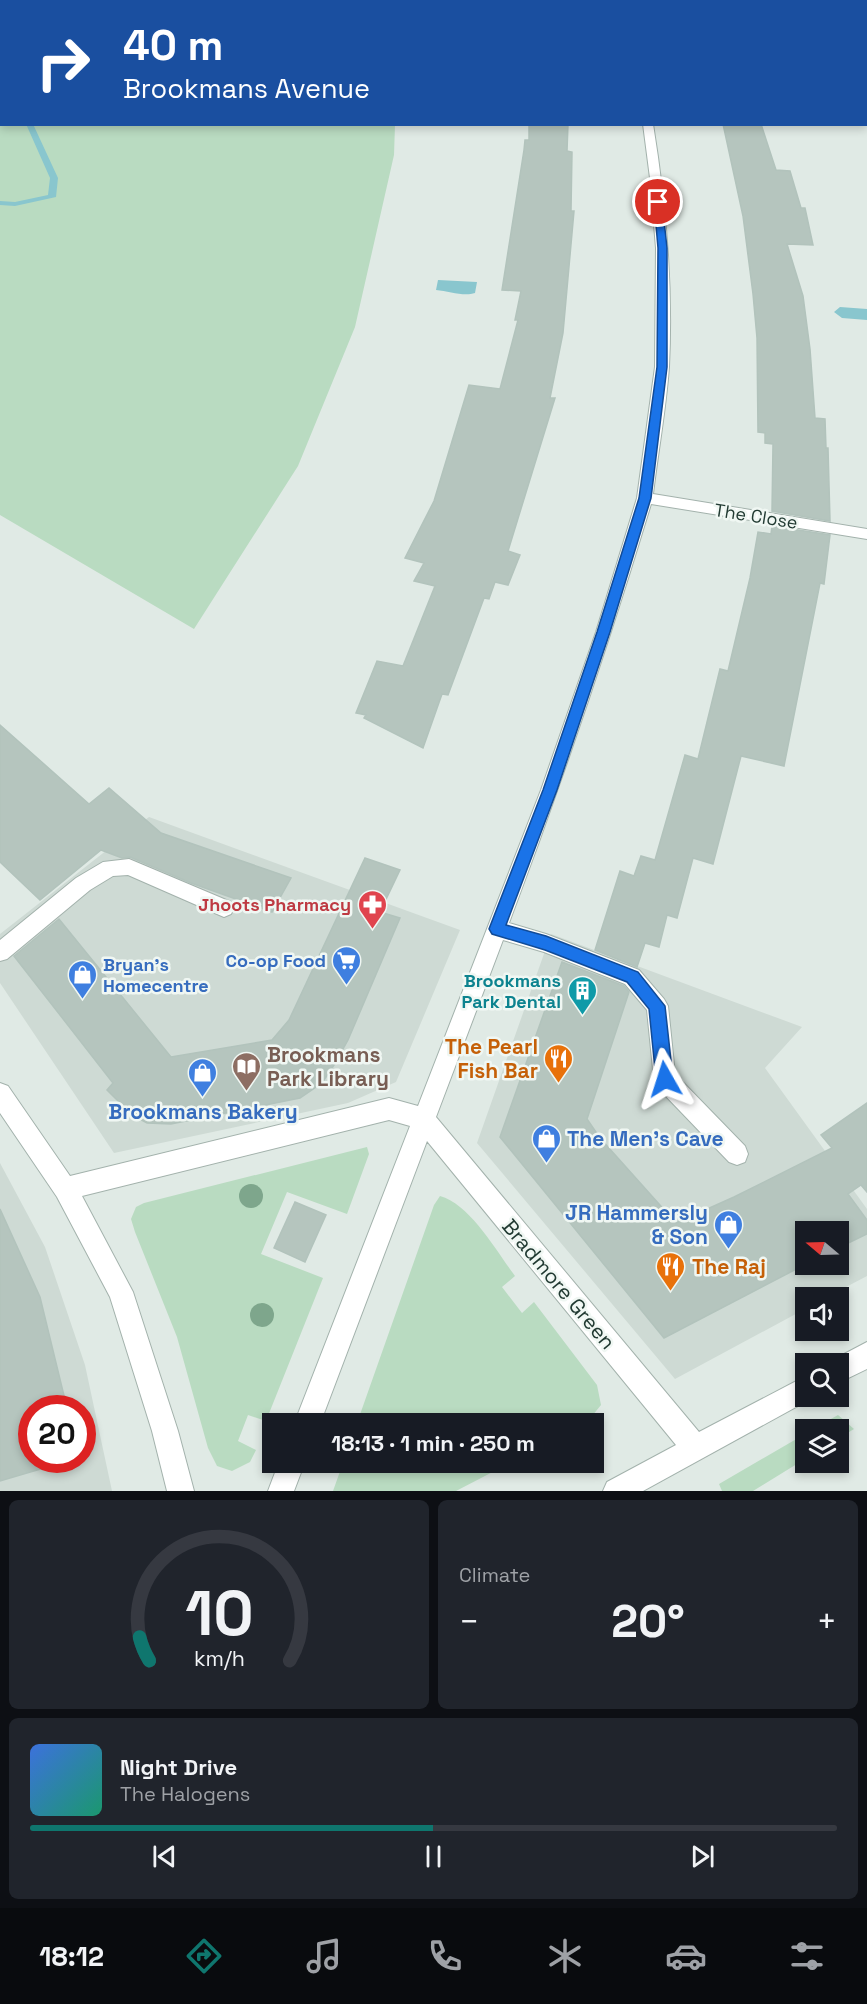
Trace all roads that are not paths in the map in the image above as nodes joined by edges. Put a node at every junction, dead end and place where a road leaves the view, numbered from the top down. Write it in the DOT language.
graph roads {
  1 [pos="648,126"];
  2 [pos="645,498"];
  3 [pos="867,534"];
  4 [pos="224,908"];
  5 [pos="497,929"];
  6 [pos="0,952"];
  7 [pos="0,1094"];
  8 [pos="423,1119"];
  9 [pos="737,1154"];
  10 [pos="65,1189"];
  11 [pos="867,1355"];
  12 [pos="849,1365"];
  13 [pos="795,1395"];
  14 [pos="311,1413"];
  15 [pos="696,1449"];
  16 [pos="288,1473"];
  17 [pos="181,1491"];
  18 [pos="281,1491"];
  19 [pos="616,1491"];
  1 -- 2 [label="street"];
  2 -- 3 [label="street, The Close"];
  2 -- 5 [label="street"];
  4 -- 6 [label="street"];
  5 -- 8 [label="street"];
  5 -- 9 [label="street"];
  7 -- 10 [label="street"];
  8 -- 10 [label="street"];
  8 -- 14 [label="street"];
  8 -- 15 [label="street, Bradmore Green"];
  10 -- 17 [label="street"];
  11 -- 12 [label="street"];
  13 -- 15 [label="street"];
  15 -- 19 [label="street"];
  16 -- 18 [label="street"];
}
